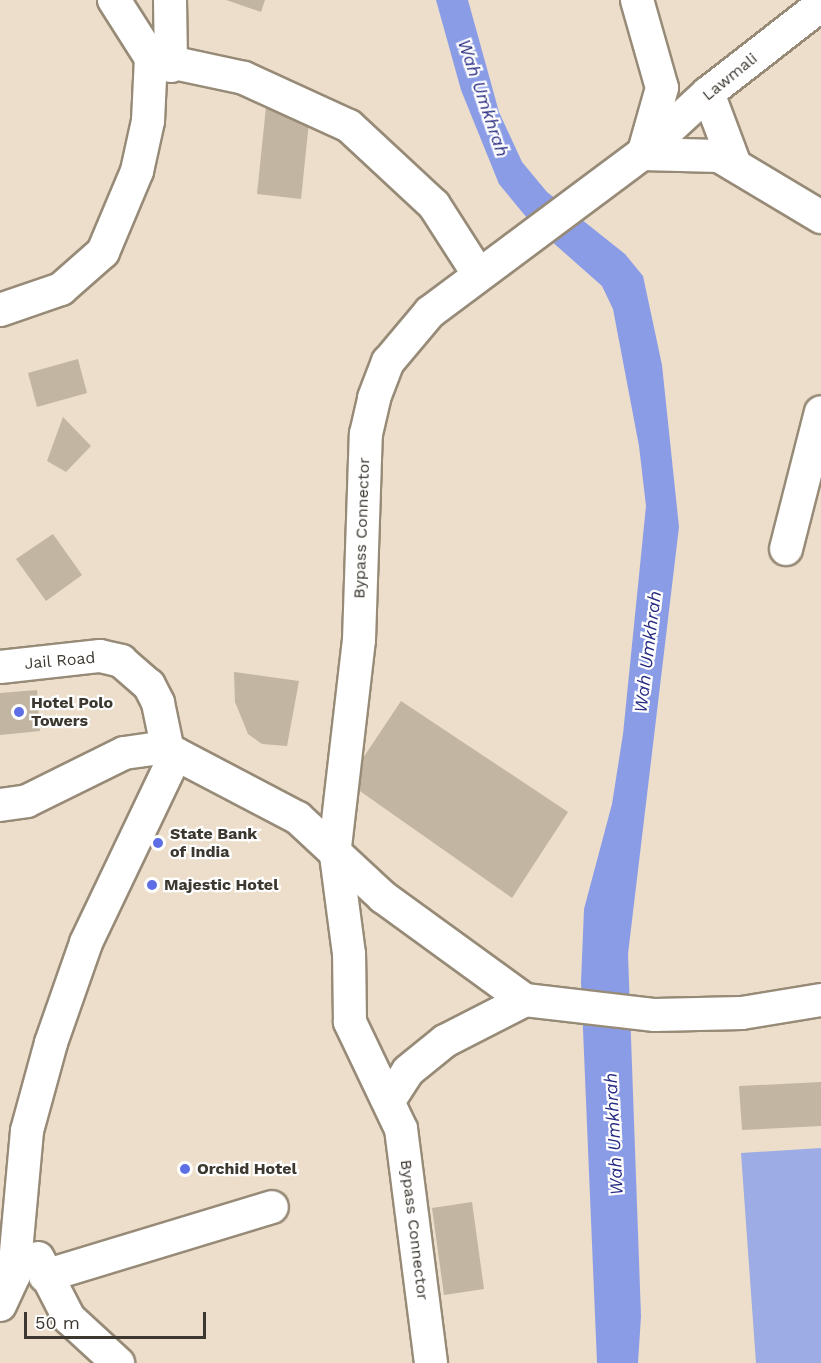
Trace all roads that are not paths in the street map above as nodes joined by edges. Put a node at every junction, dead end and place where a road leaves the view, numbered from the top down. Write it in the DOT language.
graph roads {
  1 [pos="114,0"];
  2 [pos="170,0"];
  3 [pos="638,0"];
  4 [pos="821,5"];
  5 [pos="161,62"];
  6 [pos="708,93"];
  7 [pos="642,154"];
  8 [pos="735,165"];
  9 [pos="579,198"];
  10 [pos="821,218"];
  11 [pos="486,265"];
  12 [pos="0,310"];
  13 [pos="821,412"];
  14 [pos="786,549"];
  15 [pos="0,668"];
  16 [pos="172,753"];
  17 [pos="0,805"];
  18 [pos="335,847"];
  19 [pos="821,1000"];
  20 [pos="535,1003"];
  21 [pos="390,1099"];
  22 [pos="272,1207"];
  23 [pos="23,1220"];
  24 [pos="45,1276"];
  25 [pos="0,1305"];
  26 [pos="117,1363"];
  27 [pos="431,1363"];
  1 -- 5 [label="street"];
  2 -- 5 [label="street"];
  3 -- 7 [label="street"];
  4 -- 6 [label="street, Lawmali"];
  5 -- 11 [label="street"];
  5 -- 12 [label="street"];
  6 -- 7 [label="street, Lawmali"];
  6 -- 8 [label="street"];
  7 -- 8 [label="street"];
  7 -- 9 [label="street, Lawmali"];
  8 -- 10 [label="street"];
  9 -- 11 [label="street, Bypass Connector"];
  11 -- 18 [label="street, Bypass Connector"];
  13 -- 14 [label="street"];
  15 -- 16 [label="street, Jail Road"];
  16 -- 17 [label="street"];
  16 -- 18 [label="street"];
  16 -- 23 [label="street"];
  18 -- 20 [label="street"];
  18 -- 21 [label="street, Bypass Connector"];
  19 -- 20 [label="street"];
  20 -- 21 [label="street"];
  21 -- 27 [label="street, Bypass Connector"];
  22 -- 24 [label="street"];
  23 -- 24 [label="street"];
  23 -- 25 [label="street"];
  24 -- 26 [label="street"];
}
